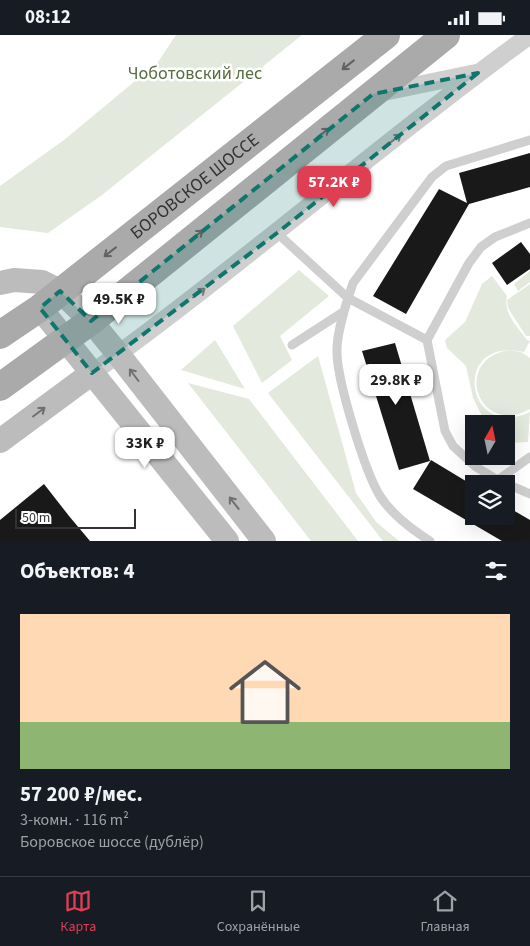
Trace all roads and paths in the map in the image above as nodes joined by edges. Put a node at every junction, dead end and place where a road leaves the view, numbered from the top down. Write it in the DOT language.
graph roads {
  1 [pos="386,35"];
  2 [pos="446,35"];
  3 [pos="530,35"];
  4 [pos="478,73"];
  5 [pos="373,94"];
  6 [pos="530,140"];
  7 [pos="530,223"];
  8 [pos="277,233"];
  9 [pos="0,283"];
  10 [pos="60,291"];
  11 [pos="348,298"];
  12 [pos="40,308"];
  13 [pos="343,312"];
  14 [pos="91,321"];
  15 [pos="0,335"];
  16 [pos="66,339"];
  17 [pos="427,340"];
  18 [pos="292,345"];
  19 [pos="118,354"];
  20 [pos="92,373"];
  21 [pos="0,387"];
  22 [pos="0,441"];
  23 [pos="530,457"];
  24 [pos="490,475"];
  25 [pos="505,475"];
  26 [pos="515,487"];
  27 [pos="530,494"];
  28 [pos="227,541"];
  29 [pos="264,541"];
  30 [pos="430,541"];
  1 -- 10 [label="main road, БОРОВСКОЕ ШОССЕ, one-way"];
  2 -- 5 [label="main road"];
  3 -- 4 [label="street"];
  4 -- 5 [label="street"];
  8 -- 4 [label="street, one-way"];
  14 -- 5 [label="main road, one-way"];
  6 -- 11 [label="lane"];
  7 -- 17 [label="lane"];
  8 -- 11 [label="lane"];
  19 -- 8 [label="street, one-way"];
  9 -- 10 [label="main road"];
  10 -- 12 [label="main road, БОРОВСКОЕ ШОССЕ"];
  10 -- 14 [label="main road"];
  11 -- 13 [label="lane"];
  11 -- 17 [label="lane"];
  12 -- 15 [label="main road, БОРОВСКОЕ ШОССЕ"];
  12 -- 16 [label="main road"];
  13 -- 18 [label="lane"];
  13 -- 30 [label="lane"];
  14 -- 16 [label="main road"];
  14 -- 19 [label="main road"];
  16 -- 20 [label="main road"];
  16 -- 21 [label="main road"];
  17 -- 24 [label="lane"];
  19 -- 20 [label="street"];
  29 -- 19 [label="main road, one-way"];
  22 -- 20 [label="main road, one-way"];
  20 -- 28 [label="main road"];
  23 -- 25 [label="lane"];
  26 -- 27 [label="lane"];
}
